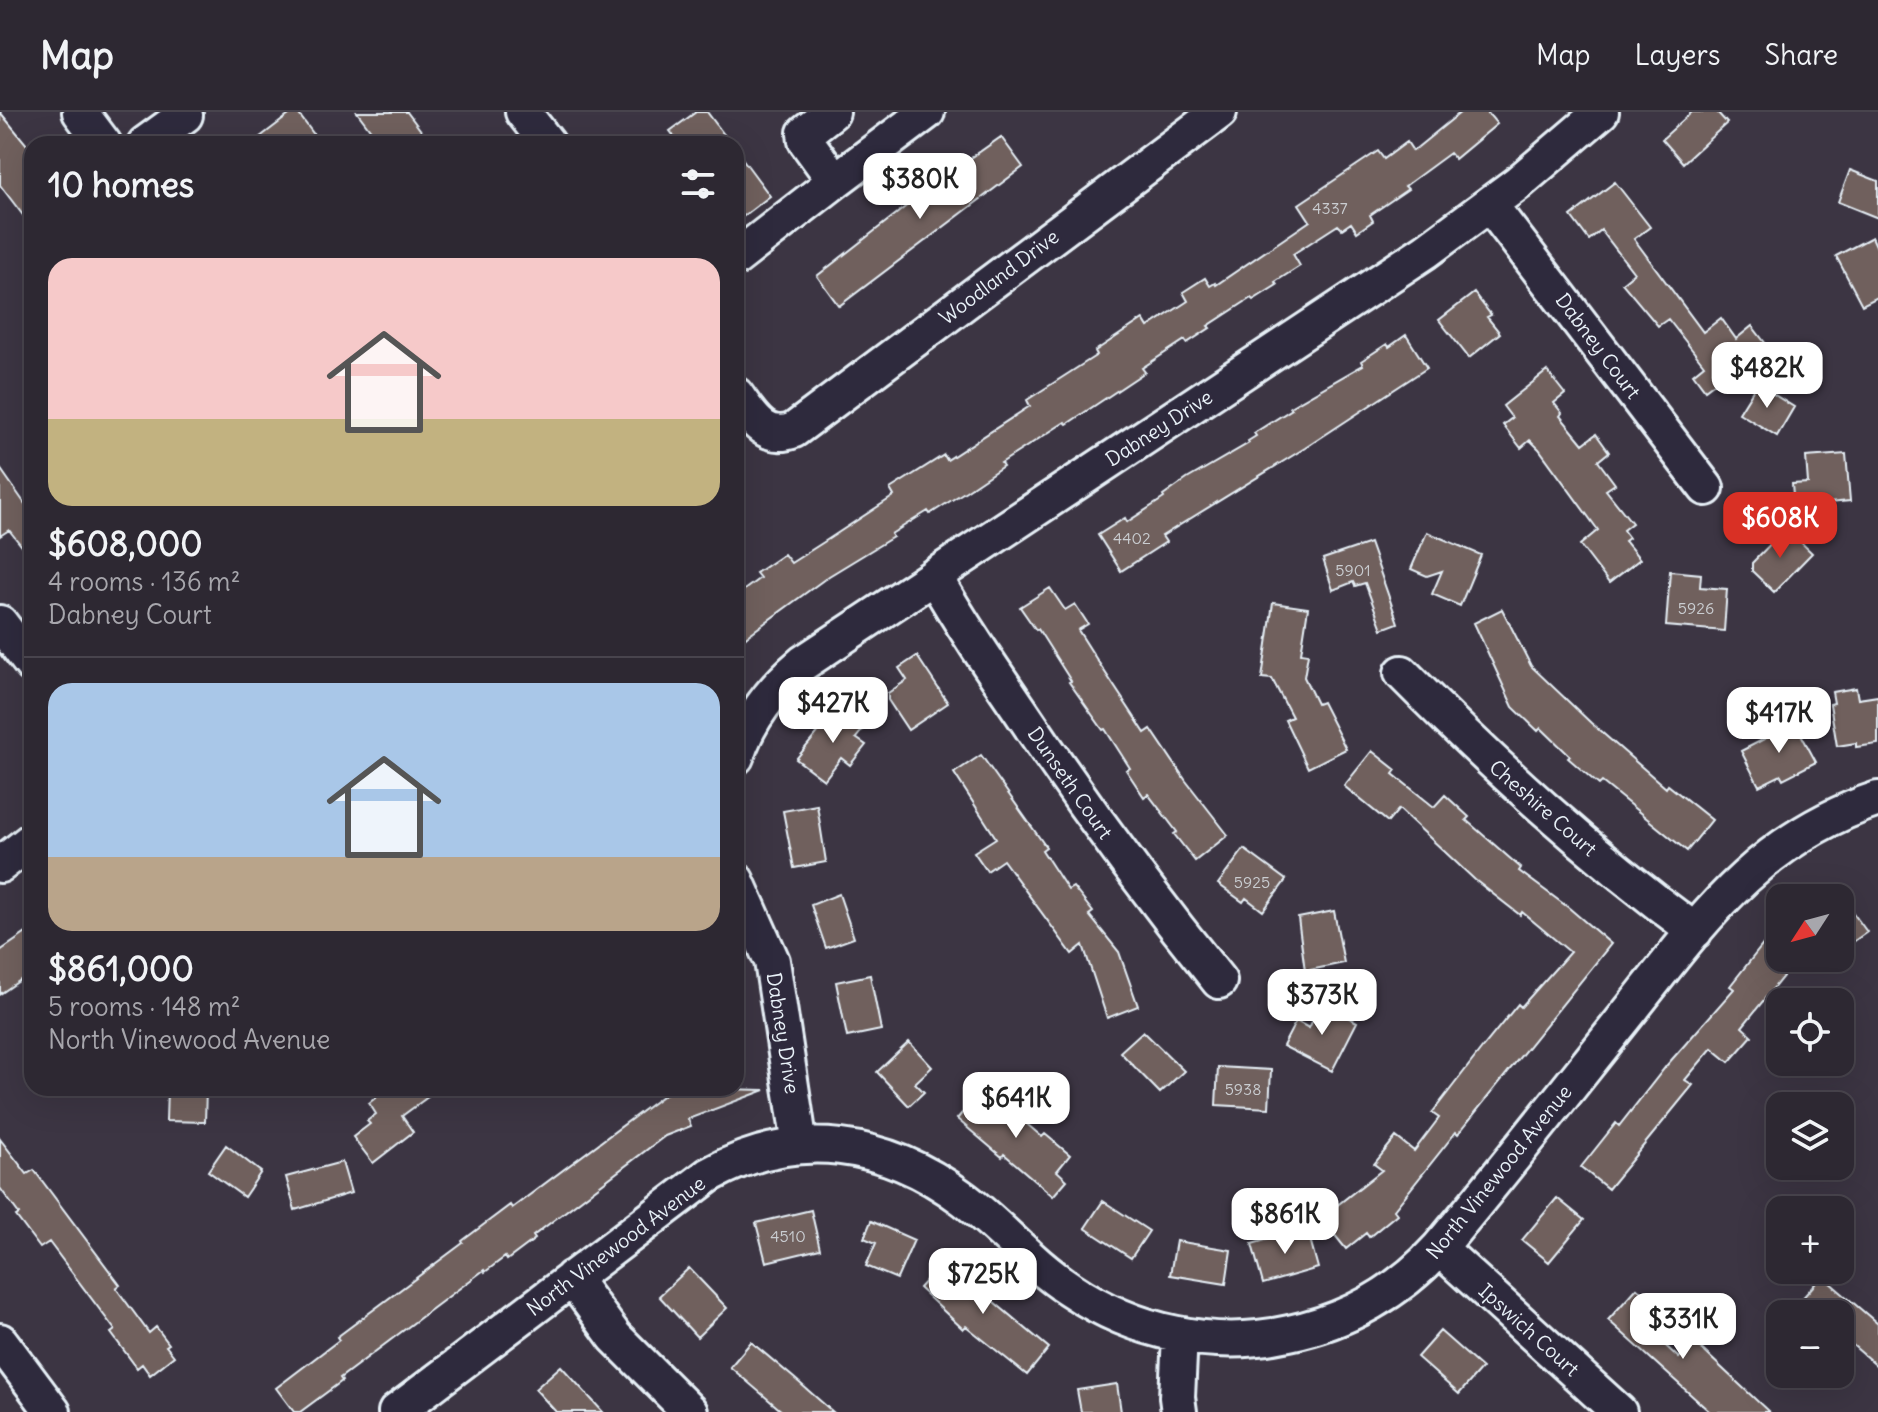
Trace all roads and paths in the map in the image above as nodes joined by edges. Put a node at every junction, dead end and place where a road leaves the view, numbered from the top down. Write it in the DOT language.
graph roads {
  1 [pos="80,112"];
  2 [pos="523,112"];
  3 [pos="832,112"];
  4 [pos="927,112"];
  5 [pos="1219,112"];
  6 [pos="1601,112"];
  7 [pos="186,113"];
  8 [pos="98,136"];
  9 [pos="156,136"];
  10 [pos="542,136"];
  11 [pos="835,181"];
  12 [pos="1490,205"];
  13 [pos="744,252"];
  14 [pos="744,406"];
  15 [pos="1706,488"];
  16 [pos="934,576"];
  17 [pos="0,623"];
  18 [pos="24,654"];
  19 [pos="1402,673"];
  20 [pos="744,739"];
  21 [pos="1878,799"];
  22 [pos="24,846"];
  23 [pos="0,865"];
  24 [pos="744,898"];
  25 [pos="1695,931"];
  26 [pos="1219,981"];
  27 [pos="800,1146"];
  28 [pos="1439,1248"];
  29 [pos="572,1278"];
  30 [pos="1180,1335"];
  31 [pos="0,1341"];
  32 [pos="53,1412"];
  33 [pos="396,1412"];
  34 [pos="690,1412"];
  35 [pos="1179,1412"];
  36 [pos="1619,1412"];
  1 -- 8 [label="street"];
  2 -- 10 [label="street"];
  3 -- 11 [label="street"];
  4 -- 11 [label="street"];
  5 -- 14 [label="street, Woodland Drive"];
  6 -- 12 [label="street, Dabney Drive"];
  7 -- 9 [label="street"];
  11 -- 13 [label="street"];
  12 -- 15 [label="street, Dabney Court"];
  12 -- 16 [label="street, Dabney Drive"];
  16 -- 20 [label="street, Dabney Drive"];
  16 -- 26 [label="street, Dunseth Court"];
  17 -- 18 [label="street"];
  19 -- 25 [label="street, Cheshire Court"];
  21 -- 25 [label="street, North Vinewood Avenue"];
  22 -- 23 [label="street"];
  24 -- 27 [label="street, Dabney Drive"];
  25 -- 28 [label="street, North Vinewood Avenue"];
  27 -- 29 [label="street, North Vinewood Avenue"];
  27 -- 30 [label="street, North Vinewood Avenue"];
  28 -- 30 [label="street, North Vinewood Avenue"];
  28 -- 36 [label="street, Ipswich Court"];
  29 -- 33 [label="street, North Vinewood Avenue"];
  29 -- 34 [label="street"];
  30 -- 35 [label="street"];
  31 -- 32 [label="street"];
}
